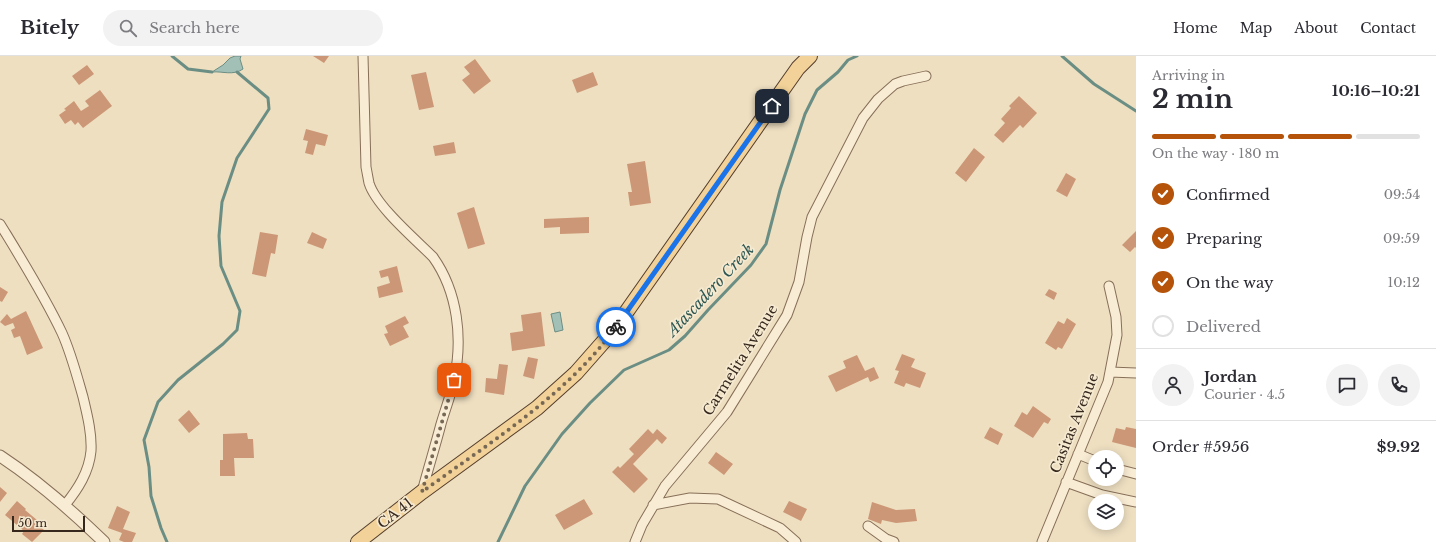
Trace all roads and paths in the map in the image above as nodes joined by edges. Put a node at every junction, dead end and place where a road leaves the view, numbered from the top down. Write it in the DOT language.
graph roads {
  1 [pos="363,56"];
  2 [pos="810,56"];
  3 [pos="926,76"];
  4 [pos="0,224"];
  5 [pos="1109,286"];
  6 [pos="1110,372"];
  7 [pos="1136,373"];
  8 [pos="1078,454"];
  9 [pos="0,456"];
  10 [pos="1088,458"];
  11 [pos="1124,471"];
  12 [pos="1136,474"];
  13 [pos="1066,482"];
  14 [pos="422,492"];
  15 [pos="1136,502"];
  16 [pos="65,505"];
  17 [pos="653,505"];
  18 [pos="868,526"];
  19 [pos="104,542"];
  20 [pos="358,542"];
  21 [pos="635,542"];
  22 [pos="796,542"];
  23 [pos="894,542"];
  24 [pos="1042,542"];
  1 -- 14 [label="street"];
  2 -- 14 [label="main road, CA 41 / CA 41"];
  3 -- 17 [label="street, Carmelita Avenue"];
  4 -- 16 [label="street"];
  5 -- 6 [label="street, Casitas Avenue"];
  6 -- 7 [label="street"];
  6 -- 8 [label="street, Casitas Avenue"];
  8 -- 10 [label="street"];
  8 -- 13 [label="street, Casitas Avenue"];
  9 -- 16 [label="street"];
  11 -- 12 [label="street"];
  13 -- 15 [label="street"];
  13 -- 24 [label="street, Casitas Avenue"];
  14 -- 20 [label="main road, CA 41 / CA 41"];
  16 -- 19 [label="street"];
  17 -- 21 [label="street, Carmelita Avenue"];
  17 -- 22 [label="street"];
  18 -- 23 [label="street"];
}
